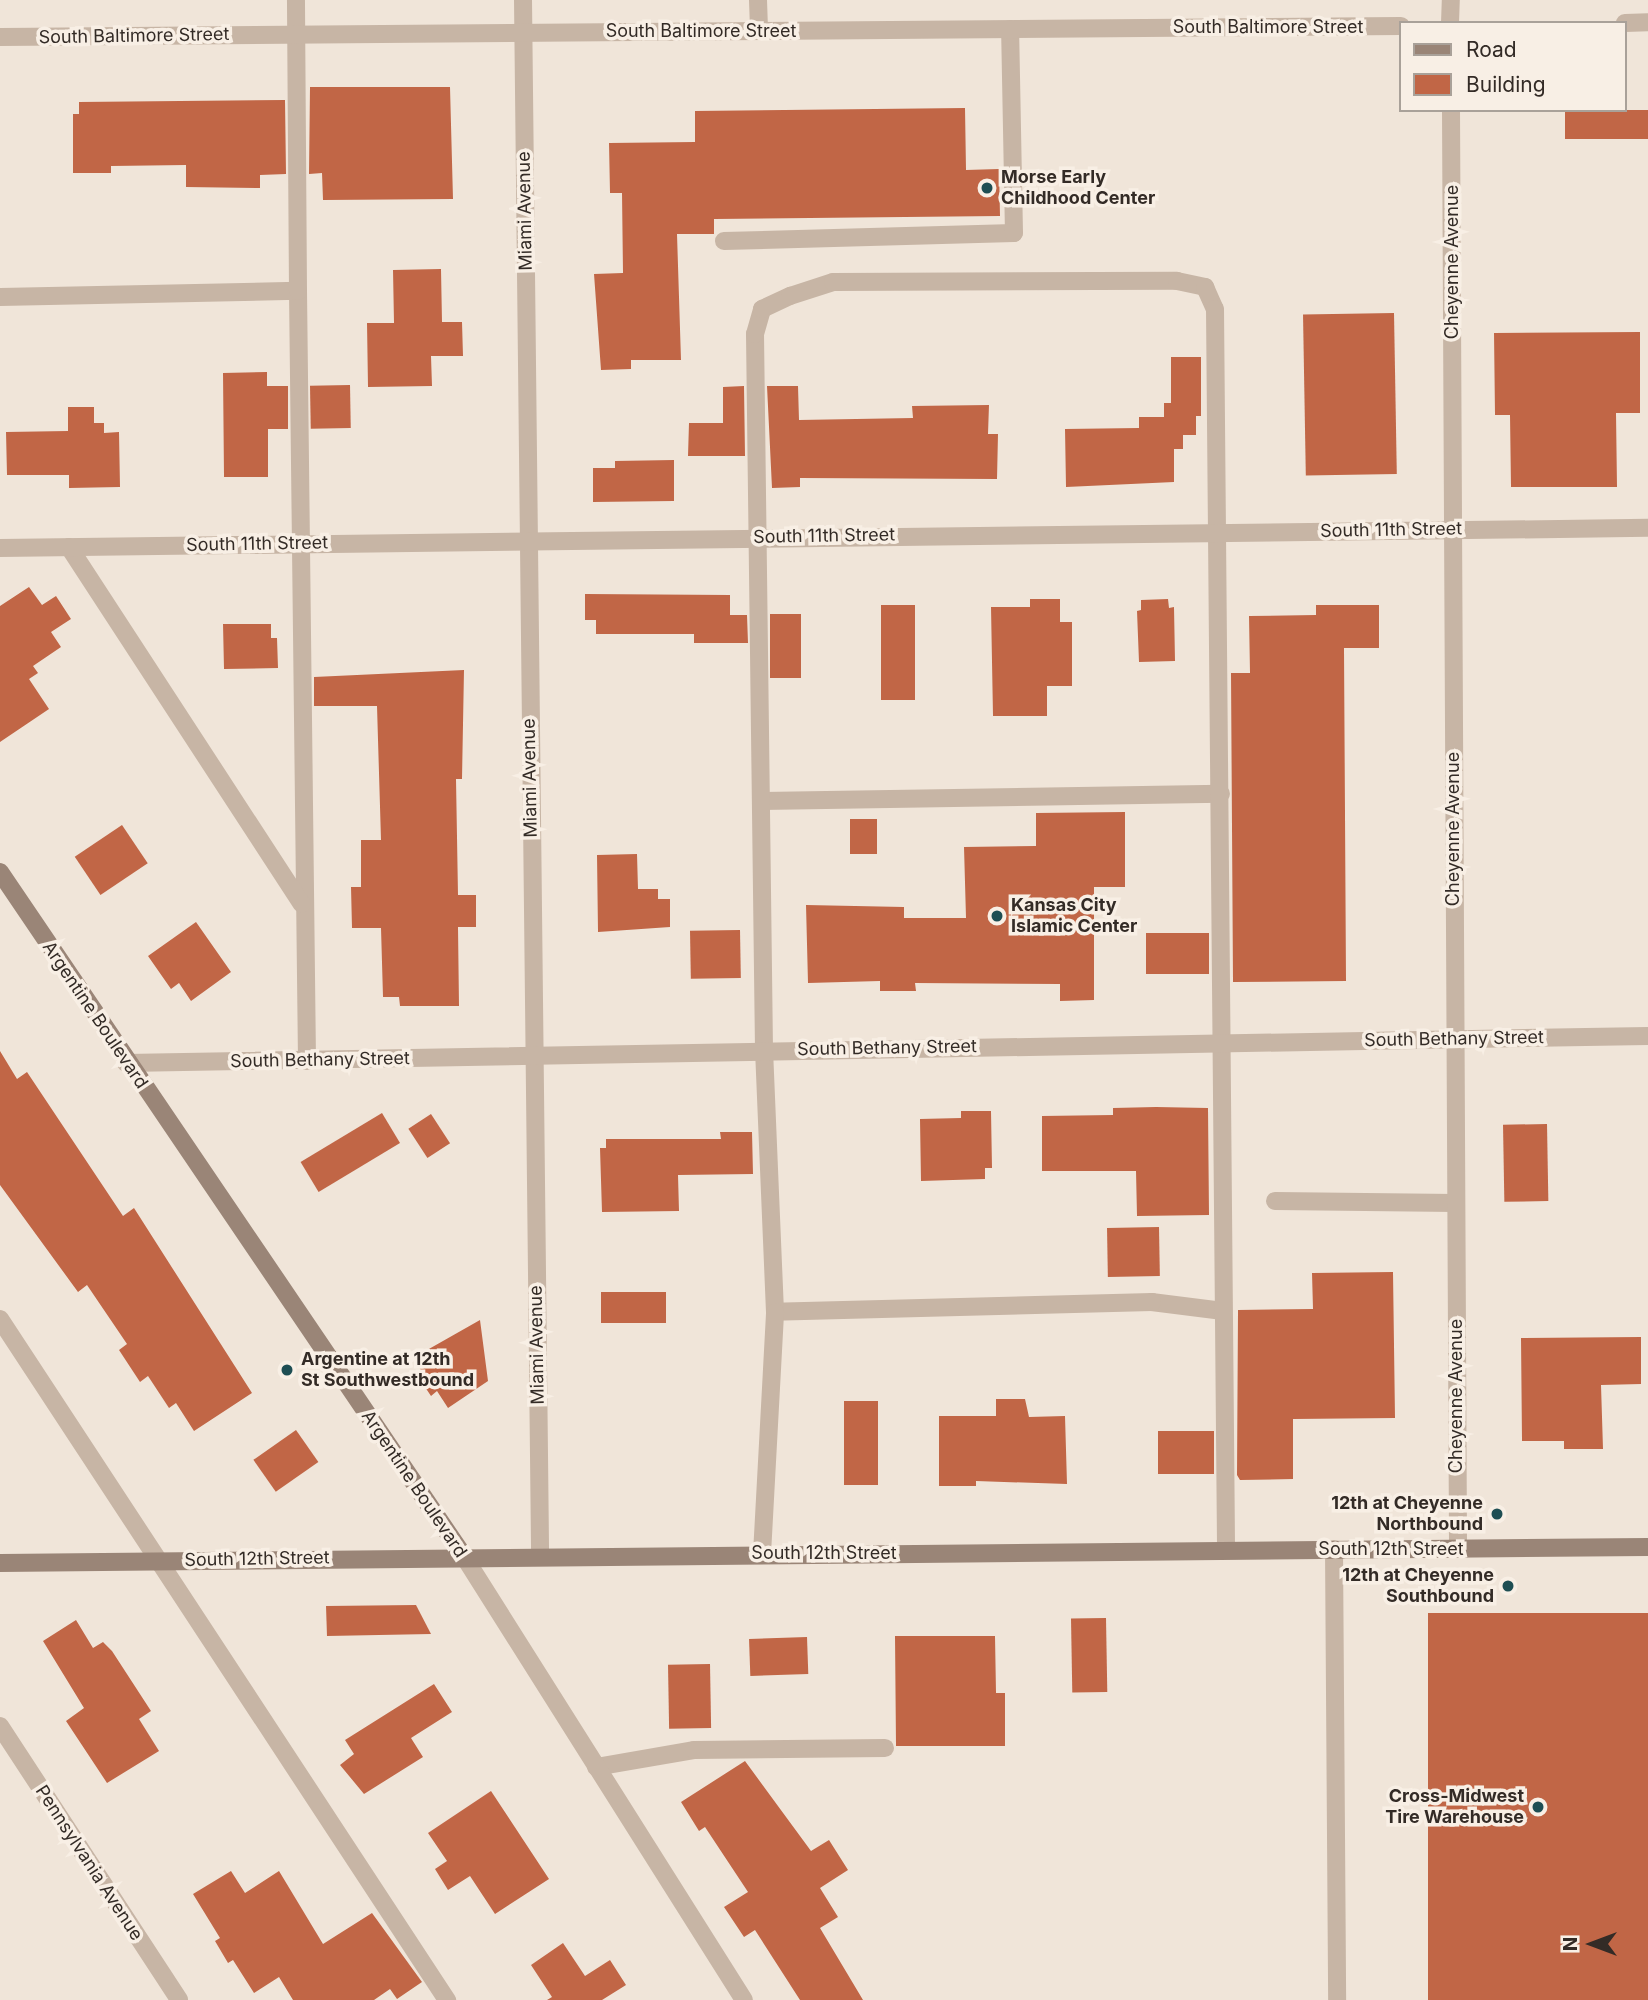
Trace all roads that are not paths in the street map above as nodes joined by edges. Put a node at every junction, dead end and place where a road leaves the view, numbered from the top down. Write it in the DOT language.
graph roads {
  1 [pos="296,0"];
  2 [pos="523,0"];
  3 [pos="758,0"];
  4 [pos="1451,0"];
  5 [pos="1450,21"];
  6 [pos="1648,22"];
  7 [pos="1627,23"];
  8 [pos="1400,26"];
  9 [pos="1010,29"];
  10 [pos="759,30"];
  11 [pos="524,32"];
  12 [pos="296,34"];
  13 [pos="0,37"];
  14 [pos="1451,112"];
  15 [pos="724,241"];
  16 [pos="298,291"];
  17 [pos="0,298"];
  18 [pos="1648,528"];
  19 [pos="1453,530"];
  20 [pos="1220,532"];
  21 [pos="759,536"];
  22 [pos="528,538"];
  23 [pos="299,544"];
  24 [pos="69,547"];
  25 [pos="0,548"];
  26 [pos="1222,794"];
  27 [pos="761,801"];
  28 [pos="0,872"];
  29 [pos="302,904"];
  30 [pos="1648,1036"];
  31 [pos="1453,1039"];
  32 [pos="1223,1042"];
  33 [pos="764,1050"];
  34 [pos="532,1055"];
  35 [pos="306,1061"];
  36 [pos="127,1063"];
  37 [pos="1275,1201"];
  38 [pos="1455,1203"];
  39 [pos="1223,1311"];
  40 [pos="775,1312"];
  41 [pos="0,1320"];
  42 [pos="1648,1547"];
  43 [pos="1458,1548"];
  44 [pos="1334,1549"];
  45 [pos="1226,1550"];
  46 [pos="762,1554"];
  47 [pos="463,1555"];
  48 [pos="540,1555"];
  49 [pos="162,1561"];
  50 [pos="0,1563"];
  51 [pos="0,1726"];
  52 [pos="885,1748"];
  53 [pos="596,1767"];
  54 [pos="179,2000"];
  55 [pos="447,2000"];
  56 [pos="744,2000"];
  57 [pos="1337,2000"];
  1 -- 12 [label="street"];
  2 -- 11 [label="street, Miami Avenue"];
  3 -- 10 [label="street"];
  4 -- 5 [label="street"];
  6 -- 7 [label="street"];
  8 -- 9 [label="street, South Baltimore Street"];
  9 -- 10 [label="street, South Baltimore Street"];
  9 -- 15 [label="street"];
  10 -- 11 [label="street, South Baltimore Street"];
  11 -- 12 [label="street, South Baltimore Street"];
  11 -- 22 [label="street, Miami Avenue"];
  12 -- 13 [label="street, South Baltimore Street"];
  12 -- 16 [label="street"];
  14 -- 19 [label="street, Cheyenne Avenue"];
  16 -- 17 [label="street"];
  16 -- 23 [label="street"];
  18 -- 19 [label="street, South 11th Street"];
  19 -- 20 [label="street, South 11th Street"];
  19 -- 31 [label="street, Cheyenne Avenue"];
  20 -- 21 [label="street, South 11th Street"];
  20 -- 21 [label="street"];
  20 -- 26 [label="street"];
  21 -- 22 [label="street, South 11th Street"];
  21 -- 27 [label="street"];
  22 -- 23 [label="street, South 11th Street"];
  22 -- 34 [label="street, Miami Avenue"];
  23 -- 24 [label="street, South 11th Street"];
  23 -- 29 [label="street"];
  24 -- 25 [label="street, South 11th Street"];
  24 -- 29 [label="street"];
  26 -- 27 [label="street"];
  26 -- 32 [label="street"];
  27 -- 33 [label="street"];
  28 -- 36 [label="street, Argentine Boulevard"];
  29 -- 35 [label="street"];
  30 -- 31 [label="street, South Bethany Street"];
  31 -- 32 [label="street, South Bethany Street"];
  31 -- 38 [label="street, Cheyenne Avenue"];
  32 -- 33 [label="street, South Bethany Street"];
  32 -- 39 [label="street"];
  33 -- 34 [label="street, South Bethany Street"];
  33 -- 40 [label="street"];
  34 -- 35 [label="street, South Bethany Street"];
  34 -- 48 [label="street, Miami Avenue"];
  35 -- 36 [label="street, South Bethany Street"];
  36 -- 47 [label="street, Argentine Boulevard"];
  37 -- 38 [label="street"];
  38 -- 43 [label="street, Cheyenne Avenue"];
  39 -- 40 [label="street"];
  39 -- 45 [label="street"];
  40 -- 46 [label="street"];
  41 -- 49 [label="street"];
  42 -- 43 [label="street, South 12th Street"];
  43 -- 44 [label="street, South 12th Street"];
  44 -- 45 [label="street, South 12th Street"];
  44 -- 57 [label="street"];
  45 -- 46 [label="street, South 12th Street"];
  46 -- 48 [label="street, South 12th Street"];
  47 -- 48 [label="street, South 12th Street"];
  47 -- 49 [label="street, South 12th Street"];
  47 -- 53 [label="street, Argentine Boulevard"];
  49 -- 50 [label="street, South 12th Street"];
  49 -- 55 [label="street"];
  51 -- 54 [label="street, Pennsylvania Avenue"];
  52 -- 53 [label="street"];
  53 -- 56 [label="street, Argentine Boulevard"];
}
